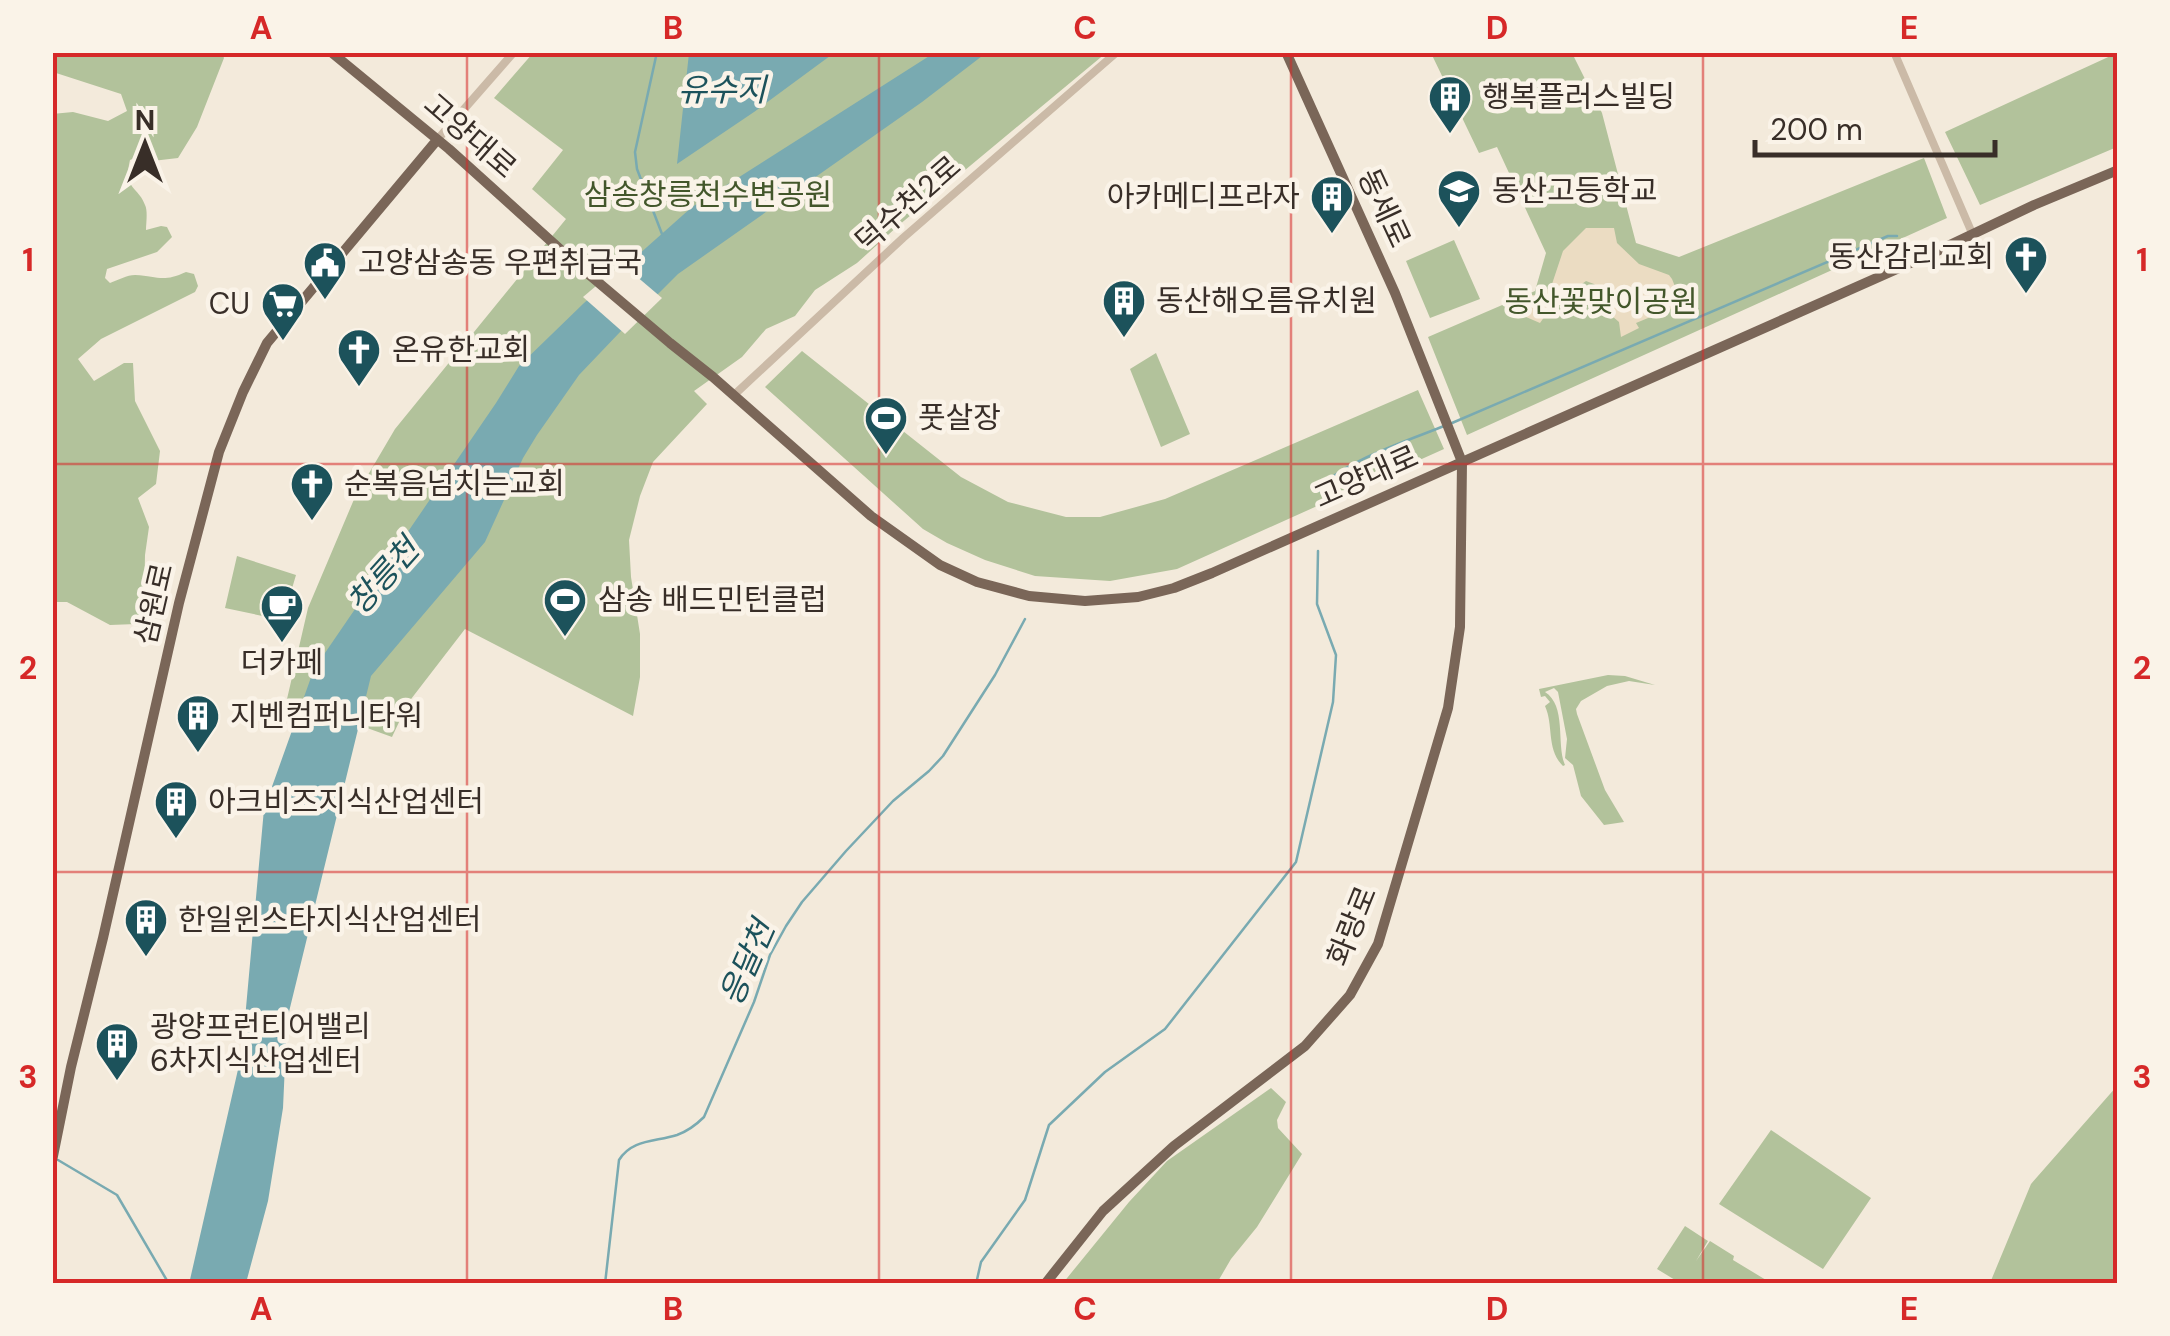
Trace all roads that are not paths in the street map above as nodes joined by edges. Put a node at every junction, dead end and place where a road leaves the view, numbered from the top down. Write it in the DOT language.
graph roads {
  1 [pos="332,52"];
  2 [pos="514,52"];
  3 [pos="1117,52"];
  4 [pos="1286,52"];
  5 [pos="1894,52"];
  6 [pos="437,140"];
  7 [pos="2118,170"];
  8 [pos="1972,233"];
  9 [pos="734,395"];
  10 [pos="1462,462"];
  11 [pos="52,1161"];
  12 [pos="1045,1284"];
  1 -- 6 [label="main road, 고양대로"];
  2 -- 6 [label="street"];
  3 -- 9 [label="street, 덕수천2로"];
  4 -- 10 [label="main road, 동세로"];
  5 -- 8 [label="street"];
  6 -- 9 [label="main road, 고양대로"];
  6 -- 11 [label="main road, 삼원로"];
  7 -- 8 [label="main road, 고양대로"];
  8 -- 10 [label="main road, 고양대로"];
  9 -- 10 [label="main road, 고양대로"];
  10 -- 12 [label="main road, 화랑로"];
}
